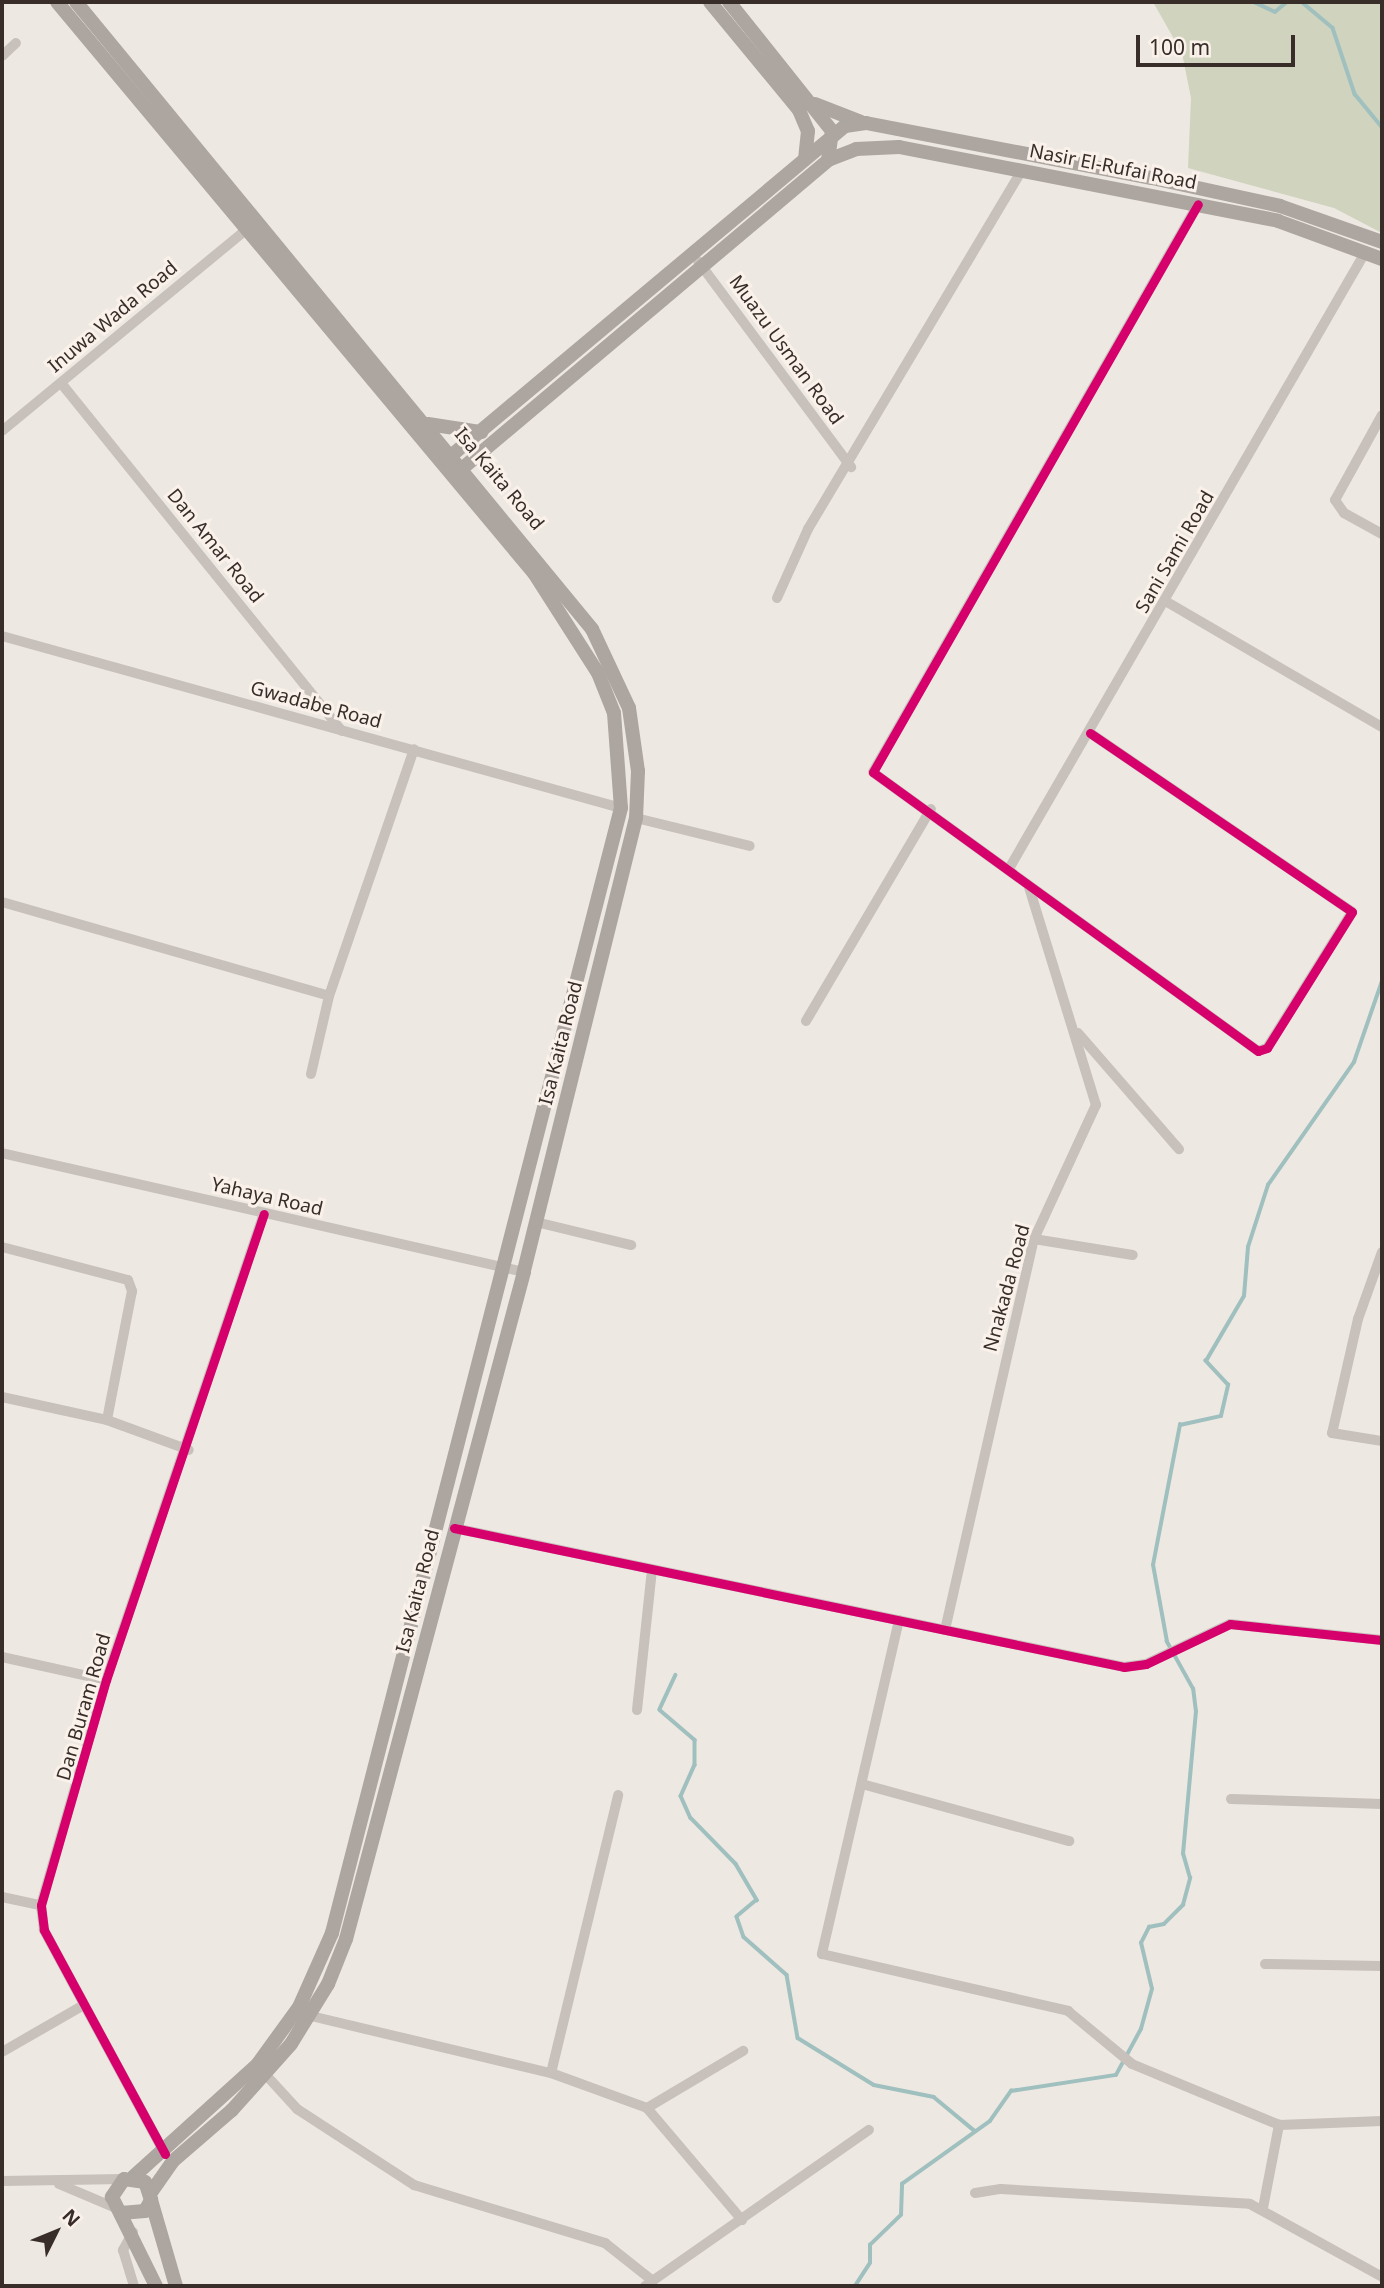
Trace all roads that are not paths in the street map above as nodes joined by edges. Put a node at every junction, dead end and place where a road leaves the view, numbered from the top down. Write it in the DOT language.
graph roads {
  1 [pos="57,2"];
  2 [pos="76,2"];
  3 [pos="722,5"];
  4 [pos="16,43"];
  5 [pos="2,56"];
  6 [pos="805,106"];
  7 [pos="866,124"];
  8 [pos="832,131"];
  9 [pos="873,148"];
  10 [pos="804,160"];
  11 [pos="828,160"];
  12 [pos="1023,169"];
  13 [pos="1198,204"];
  14 [pos="246,230"];
  15 [pos="1382,242"];
  16 [pos="1366,251"];
  17 [pos="693,254"];
  18 [pos="1382,259"];
  19 [pos="702,266"];
  20 [pos="61,383"];
  21 [pos="1382,415"];
  22 [pos="425,423"];
  23 [pos="2,431"];
  24 [pos="484,438"];
  25 [pos="447,460"];
  26 [pos="850,467"];
  27 [pos="457,472"];
  28 [pos="478,486"];
  29 [pos="1382,534"];
  30 [pos="776,598"];
  31 [pos="1167,603"];
  32 [pos="2,636"];
  33 [pos="1382,727"];
  34 [pos="342,731"];
  35 [pos="1090,733"];
  36 [pos="414,749"];
  37 [pos="621,808"];
  38 [pos="931,809"];
  39 [pos="636,818"];
  40 [pos="750,846"];
  41 [pos="1010,867"];
  42 [pos="1029,887"];
  43 [pos="2,902"];
  44 [pos="328,996"];
  45 [pos="806,1021"];
  46 [pos="1072,1027"];
  47 [pos="311,1074"];
  48 [pos="1179,1149"];
  49 [pos="2,1153"];
  50 [pos="264,1214"];
  51 [pos="537,1222"];
  52 [pos="1034,1239"];
  53 [pos="631,1245"];
  54 [pos="2,1247"];
  55 [pos="1382,1252"];
  56 [pos="1133,1255"];
  57 [pos="504,1267"];
  58 [pos="524,1272"];
  59 [pos="2,1397"];
  60 [pos="107,1420"];
  61 [pos="1382,1441"];
  62 [pos="189,1450"];
  63 [pos="454,1528"];
  64 [pos="652,1570"];
  65 [pos="899,1620"];
  66 [pos="946,1630"];
  67 [pos="1382,1640"];
  68 [pos="2,1657"];
  69 [pos="106,1680"];
  70 [pos="637,1710"];
  71 [pos="862,1784"];
  72 [pos="618,1795"];
  73 [pos="1231,1799"];
  74 [pos="1382,1804"];
  75 [pos="1069,1841"];
  76 [pos="352,1863"];
  77 [pos="366,1867"];
  78 [pos="2,1897"];
  79 [pos="41,1905"];
  80 [pos="1265,1964"];
  81 [pos="1382,1966"];
  82 [pos="82,2006"];
  83 [pos="311,2016"];
  84 [pos="2,2052"];
  85 [pos="743,2052"];
  86 [pos="551,2073"];
  87 [pos="266,2075"];
  88 [pos="647,2108"];
  89 [pos="1382,2121"];
  90 [pos="1279,2124"];
  91 [pos="869,2130"];
  92 [pos="165,2154"];
  93 [pos="129,2178"];
  94 [pos="2,2181"];
  95 [pos="57,2183"];
  96 [pos="975,2193"];
  97 [pos="151,2196"];
  98 [pos="1263,2208"];
  99 [pos="118,2211"];
  100 [pos="742,2220"];
  101 [pos="133,2232"];
  102 [pos="1382,2277"];
  103 [pos="649,2283"];
  104 [pos="134,2286"];
  105 [pos="156,2286"];
  106 [pos="176,2286"];
  1 -- 14 [label="main road, Isa Kaita Road"];
  2 -- 22 [label="main road, Isa Kaita Road"];
  3 -- 6 [label="main road"];
  4 -- 5 [label="street"];
  6 -- 7 [label="main road"];
  6 -- 8 [label="main road, Nasir El-Rufai Road"];
  6 -- 10 [label="main road"];
  7 -- 8 [label="main road, Nasir El-Rufai Road"];
  7 -- 15 [label="main road, Nasir El-Rufai Road"];
  8 -- 9 [label="main road, Nasir El-Rufai Road"];
  8 -- 10 [label="main road"];
  8 -- 11 [label="main road"];
  9 -- 11 [label="main road"];
  9 -- 12 [label="main road, Nasir El-Rufai Road"];
  10 -- 17 [label="main road"];
  11 -- 19 [label="main road"];
  12 -- 13 [label="main road, Nasir El-Rufai Road"];
  12 -- 26 [label="street"];
  13 -- 16 [label="main road, Nasir El-Rufai Road"];
  13 -- 38 [label="street"];
  14 -- 20 [label="street, Inuwa Wada Road"];
  14 -- 25 [label="main road, Isa Kaita Road"];
  16 -- 18 [label="main road, Nasir El-Rufai Road"];
  16 -- 31 [label="street, Sani Sami Road"];
  17 -- 19 [label="street, Muazu Usman Road"];
  17 -- 24 [label="main road"];
  19 -- 24 [label="main road"];
  19 -- 26 [label="street, Muazu Usman Road"];
  20 -- 23 [label="street, Inuwa Wada Road"];
  20 -- 34 [label="street, Dan Amar Road"];
  21 -- 29 [label="street"];
  22 -- 24 [label="main road"];
  22 -- 25 [label="main road, Isa Kaita Road"];
  24 -- 25 [label="main road"];
  24 -- 27 [label="main road"];
  24 -- 28 [label="main road"];
  25 -- 27 [label="main road, Isa Kaita Road"];
  26 -- 30 [label="street"];
  27 -- 28 [label="main road, Isa Kaita Road"];
  27 -- 37 [label="main road, Isa Kaita Road"];
  28 -- 39 [label="main road, Isa Kaita Road"];
  31 -- 33 [label="street"];
  31 -- 35 [label="street, Sani Sami Road"];
  32 -- 34 [label="street, Gwadabe Road"];
  34 -- 36 [label="street, Gwadabe Road"];
  35 -- 41 [label="street, Sani Sami Road"];
  35 -- 42 [label="street"];
  36 -- 37 [label="street, Gwadabe Road"];
  36 -- 44 [label="street"];
  37 -- 57 [label="main road, Isa Kaita Road"];
  38 -- 41 [label="street"];
  38 -- 45 [label="street"];
  39 -- 40 [label="street"];
  39 -- 51 [label="main road, Isa Kaita Road"];
  41 -- 42 [label="street"];
  42 -- 46 [label="street, Nnakada Road"];
  43 -- 44 [label="street"];
  44 -- 47 [label="street"];
  46 -- 48 [label="street"];
  46 -- 52 [label="street, Nnakada Road"];
  49 -- 50 [label="street, Yahaya Road"];
  50 -- 57 [label="street, Yahaya Road"];
  50 -- 62 [label="street, Dan Buram Road"];
  51 -- 53 [label="street"];
  51 -- 58 [label="main road, Isa Kaita Road"];
  52 -- 56 [label="street"];
  52 -- 66 [label="street, Nnakada Road"];
  54 -- 60 [label="street"];
  55 -- 61 [label="street"];
  57 -- 58 [label="street, Yahaya Road"];
  57 -- 76 [label="main road, Isa Kaita Road"];
  58 -- 63 [label="main road, Isa Kaita Road"];
  59 -- 60 [label="street"];
  60 -- 62 [label="street"];
  62 -- 69 [label="street, Dan Buram Road"];
  63 -- 64 [label="street"];
  63 -- 77 [label="main road, Isa Kaita Road"];
  64 -- 65 [label="street"];
  64 -- 70 [label="street"];
  65 -- 66 [label="street"];
  65 -- 71 [label="street"];
  66 -- 67 [label="street"];
  68 -- 69 [label="street"];
  69 -- 79 [label="street, Dan Buram Road"];
  71 -- 75 [label="street"];
  71 -- 90 [label="street"];
  72 -- 86 [label="street"];
  73 -- 74 [label="street"];
  76 -- 77 [label="main road"];
  76 -- 92 [label="main road, Isa Kaita Road"];
  77 -- 83 [label="main road, Isa Kaita Road"];
  78 -- 79 [label="street"];
  79 -- 82 [label="street, Dan Buram Road"];
  80 -- 81 [label="street"];
  82 -- 84 [label="street"];
  82 -- 92 [label="street, Dan Buram Road"];
  83 -- 86 [label="street"];
  83 -- 87 [label="main road, Isa Kaita Road"];
  85 -- 88 [label="street"];
  86 -- 88 [label="street"];
  87 -- 97 [label="main road, Isa Kaita Road"];
  87 -- 103 [label="street"];
  88 -- 100 [label="street"];
  89 -- 90 [label="street"];
  90 -- 98 [label="street"];
  91 -- 100 [label="street"];
  92 -- 93 [label="main road, Isa Kaita Road"];
  93 -- 95 [label="street"];
  93 -- 97 [label="main road"];
  93 -- 99 [label="main road"];
  94 -- 95 [label="street"];
  95 -- 99 [label="street"];
  96 -- 98 [label="street"];
  97 -- 99 [label="main road"];
  97 -- 106 [label="main road"];
  98 -- 102 [label="street"];
  99 -- 101 [label="main road"];
  100 -- 103 [label="street"];
  101 -- 104 [label="street"];
  101 -- 105 [label="main road"];
}
